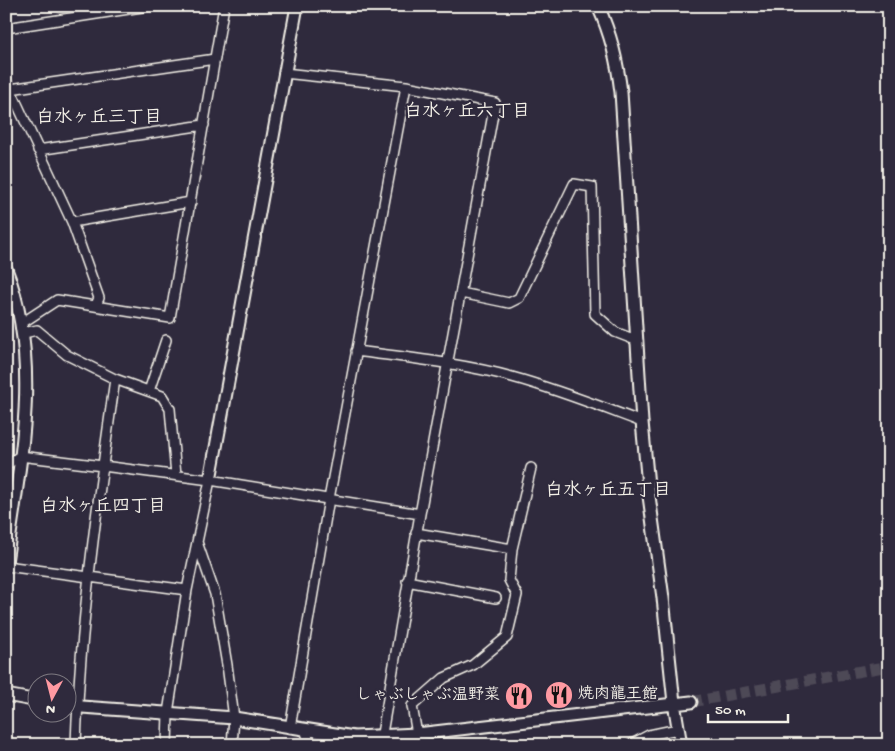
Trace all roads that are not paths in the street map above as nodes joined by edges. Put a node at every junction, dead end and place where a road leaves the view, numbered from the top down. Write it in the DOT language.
graph roads {
  1 [pos="79,6"];
  2 [pos="148,6"];
  3 [pos="224,6"];
  4 [pos="297,6"];
  5 [pos="598,6"];
  6 [pos="80,16"];
  7 [pos="6,28"];
  8 [pos="215,59"];
  9 [pos="284,73"];
  10 [pos="6,80"];
  11 [pos="406,86"];
  12 [pos="10,89"];
  13 [pos="204,125"];
  14 [pos="38,150"];
  15 [pos="190,202"];
  16 [pos="72,222"];
  17 [pos="6,269"];
  18 [pos="461,293"];
  19 [pos="96,305"];
  20 [pos="23,328"];
  21 [pos="166,340"];
  22 [pos="638,341"];
  23 [pos="356,351"];
  24 [pos="447,363"];
  25 [pos="115,379"];
  26 [pos="149,391"];
  27 [pos="642,422"];
  28 [pos="20,456"];
  29 [pos="6,465"];
  30 [pos="103,466"];
  31 [pos="531,468"];
  32 [pos="176,475"];
  33 [pos="210,480"];
  34 [pos="329,499"];
  35 [pos="420,514"];
  36 [pos="416,533"];
  37 [pos="196,540"];
  38 [pos="512,549"];
  39 [pos="6,564"];
  40 [pos="90,576"];
  41 [pos="407,581"];
  42 [pos="187,590"];
  43 [pos="496,598"];
  44 [pos="77,674"];
  45 [pos="6,695"];
  46 [pos="28,698"];
  47 [pos="691,702"];
  48 [pos="674,703"];
  49 [pos="78,707"];
  50 [pos="168,713"];
  51 [pos="234,718"];
  52 [pos="74,724"];
  53 [pos="290,728"];
  54 [pos="305,729"];
  55 [pos="678,729"];
  56 [pos="417,734"];
  57 [pos="381,741"];
  58 [pos="76,745"];
  59 [pos="166,745"];
  60 [pos="232,745"];
  61 [pos="310,745"];
  62 [pos="630,745"];
  63 [pos="681,745"];
  1 -- 6 [label="street"];
  2 -- 6 [label="street"];
  3 -- 8 [label="street"];
  4 -- 9 [label="street"];
  5 -- 22 [label="street"];
  6 -- 7 [label="street"];
  8 -- 12 [label="street"];
  8 -- 13 [label="street"];
  9 -- 11 [label="street"];
  9 -- 33 [label="street"];
  10 -- 12 [label="street"];
  11 -- 18 [label="street"];
  11 -- 23 [label="street"];
  12 -- 14 [label="street"];
  13 -- 14 [label="street"];
  13 -- 15 [label="street"];
  14 -- 16 [label="street"];
  15 -- 16 [label="street"];
  15 -- 19 [label="street"];
  16 -- 19 [label="street"];
  17 -- 20 [label="street"];
  18 -- 22 [label="street"];
  18 -- 24 [label="street"];
  19 -- 20 [label="street"];
  20 -- 25 [label="street"];
  20 -- 28 [label="street"];
  21 -- 26 [label="street"];
  22 -- 27 [label="street"];
  23 -- 24 [label="street"];
  23 -- 34 [label="street"];
  24 -- 27 [label="street"];
  24 -- 35 [label="street"];
  25 -- 26 [label="street"];
  25 -- 30 [label="street"];
  26 -- 32 [label="street"];
  27 -- 48 [label="street"];
  28 -- 29 [label="street"];
  28 -- 30 [label="street"];
  28 -- 39 [label="street"];
  30 -- 32 [label="street"];
  30 -- 40 [label="street"];
  31 -- 38 [label="street"];
  32 -- 33 [label="street"];
  33 -- 34 [label="street"];
  33 -- 37 [label="street"];
  34 -- 35 [label="street"];
  34 -- 53 [label="street"];
  35 -- 36 [label="street"];
  36 -- 38 [label="street"];
  36 -- 41 [label="street"];
  37 -- 42 [label="street"];
  37 -- 51 [label="street"];
  38 -- 56 [label="street"];
  39 -- 40 [label="street"];
  40 -- 42 [label="street"];
  40 -- 44 [label="street"];
  41 -- 43 [label="street"];
  41 -- 57 [label="street"];
  42 -- 50 [label="street"];
  45 -- 46 [label="street"];
  47 -- 48 [label="street"];
  48 -- 55 [label="street"];
  48 -- 56 [label="street"];
  49 -- 50 [label="street"];
  50 -- 51 [label="street"];
  50 -- 59 [label="street"];
  51 -- 53 [label="street"];
  51 -- 60 [label="street"];
  52 -- 58 [label="street"];
  53 -- 54 [label="street"];
  54 -- 57 [label="street"];
  54 -- 61 [label="street"];
  55 -- 62 [label="street"];
  55 -- 63 [label="street"];
  56 -- 57 [label="street"];
}
